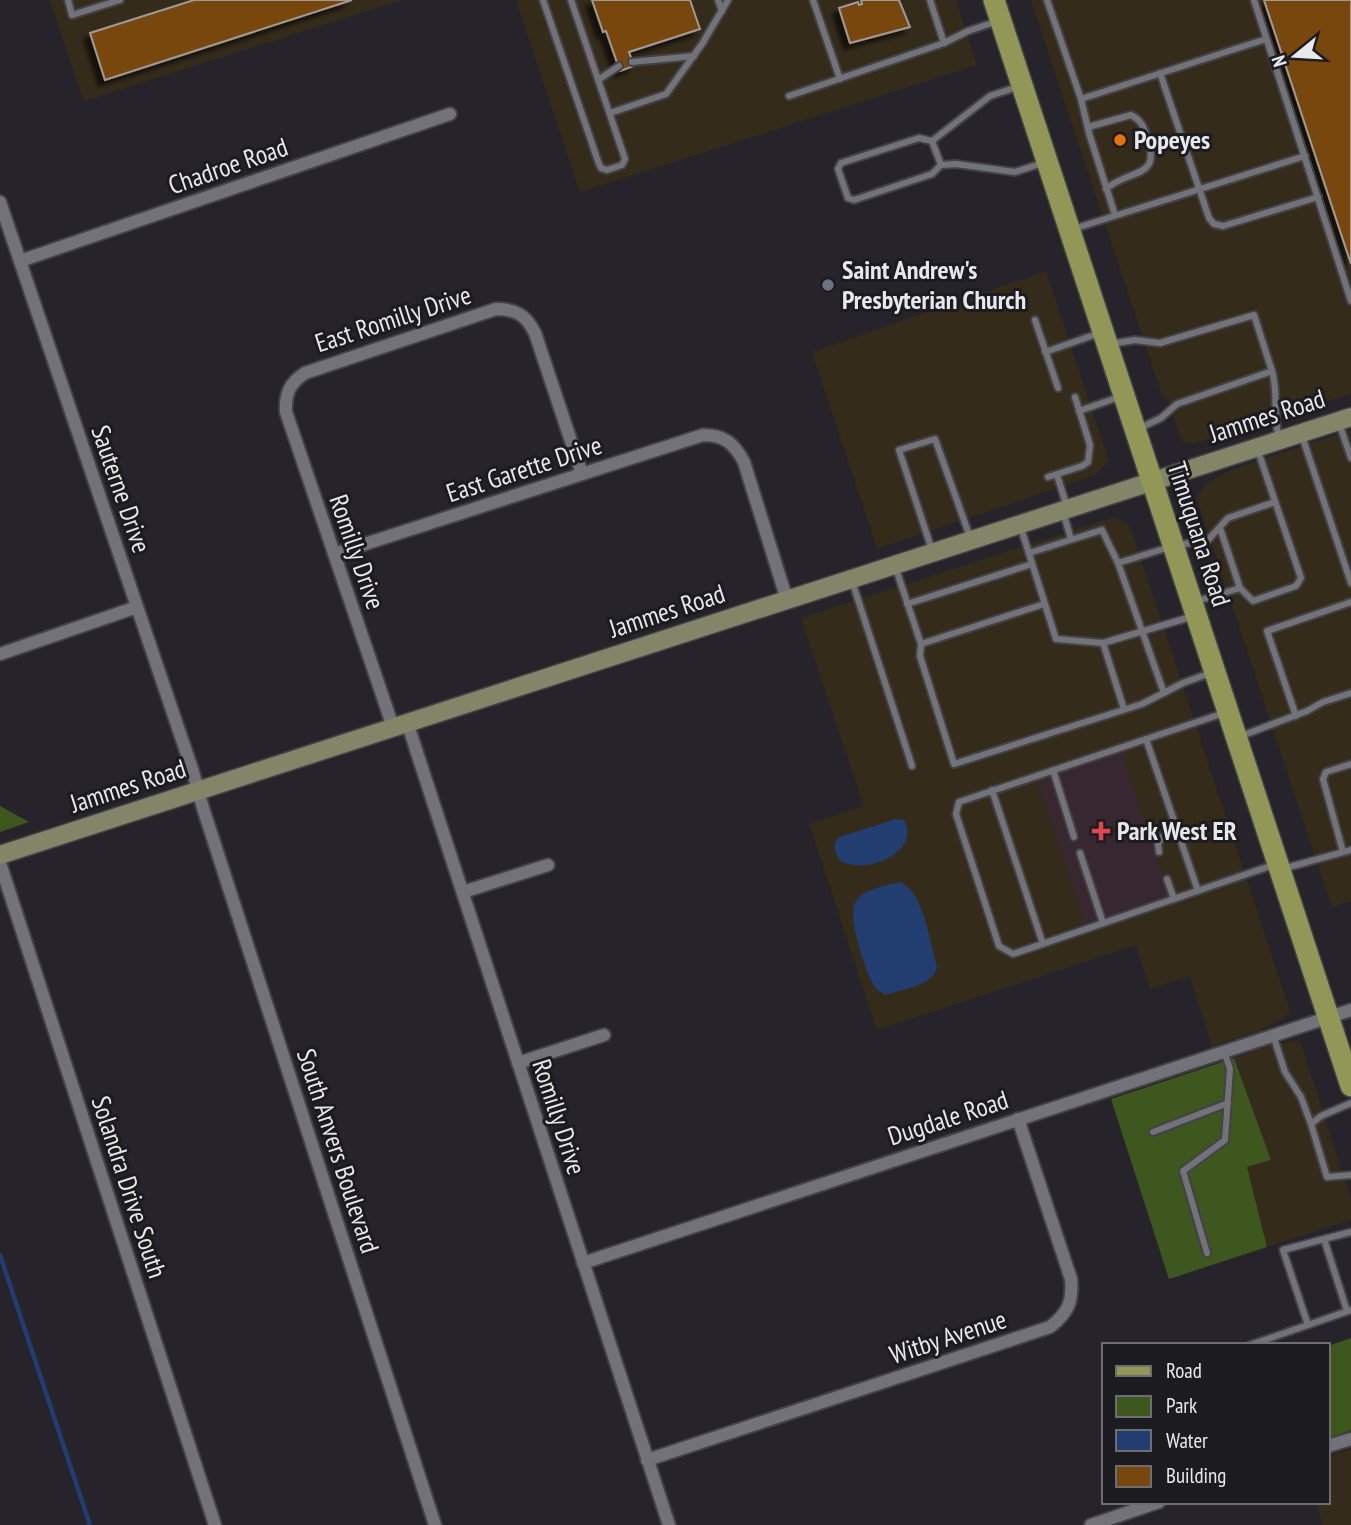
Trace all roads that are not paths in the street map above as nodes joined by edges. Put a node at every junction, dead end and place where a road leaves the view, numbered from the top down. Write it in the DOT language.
graph roads {
  1 [pos="68,0"];
  2 [pos="120,0"];
  3 [pos="543,0"];
  4 [pos="571,0"];
  5 [pos="718,0"];
  6 [pos="728,0"];
  7 [pos="813,0"];
  8 [pos="930,0"];
  9 [pos="1047,0"];
  10 [pos="1254,0"];
  11 [pos="997,10"];
  12 [pos="722,11"];
  13 [pos="1266,39"];
  14 [pos="944,43"];
  15 [pos="694,56"];
  16 [pos="632,62"];
  17 [pos="619,66"];
  18 [pos="1160,73"];
  19 [pos="839,79"];
  20 [pos="598,80"];
  21 [pos="1021,85"];
  22 [pos="789,96"];
  23 [pos="1081,99"];
  24 [pos="610,113"];
  25 [pos="450,114"];
  26 [pos="1088,127"];
  27 [pos="932,141"];
  28 [pos="1305,156"];
  29 [pos="1047,162"];
  30 [pos="941,165"];
  31 [pos="1106,189"];
  32 [pos="1199,189"];
  33 [pos="1318,197"];
  34 [pos="0,201"];
  35 [pos="1115,215"];
  36 [pos="1069,230"];
  37 [pos="20,261"];
  38 [pos="1351,301"];
  39 [pos="1035,320"];
  40 [pos="1105,338"];
  41 [pos="1045,352"];
  42 [pos="1272,371"];
  43 [pos="1058,388"];
  44 [pos="288,390"];
  45 [pos="1124,395"];
  46 [pos="1074,397"];
  47 [pos="1079,411"];
  48 [pos="1345,419"];
  49 [pos="1135,430"];
  50 [pos="1301,433"];
  51 [pos="1279,440"];
  52 [pos="1256,447"];
  53 [pos="1351,456"];
  54 [pos="582,474"];
  55 [pos="1057,475"];
  56 [pos="1048,477"];
  57 [pos="1152,481"];
  58 [pos="1275,502"];
  59 [pos="1065,509"];
  60 [pos="1019,524"];
  61 [pos="1220,528"];
  62 [pos="1071,539"];
  63 [pos="971,540"];
  64 [pos="1173,546"];
  65 [pos="933,552"];
  66 [pos="1029,553"];
  67 [pos="334,554"];
  68 [pos="1118,563"];
  69 [pos="1032,564"];
  70 [pos="895,565"];
  71 [pos="852,579"];
  72 [pos="1351,583"];
  73 [pos="1240,587"];
  74 [pos="787,600"];
  75 [pos="1351,602"];
  76 [pos="907,604"];
  77 [pos="1044,604"];
  78 [pos="137,607"];
  79 [pos="1194,609"];
  80 [pos="1142,631"];
  81 [pos="1103,643"];
  82 [pos="921,644"];
  83 [pos="0,654"];
  84 [pos="1214,671"];
  85 [pos="1164,693"];
  86 [pos="1351,693"];
  87 [pos="1125,709"];
  88 [pos="1228,712"];
  89 [pos="1296,716"];
  90 [pos="400,725"];
  91 [pos="1236,737"];
  92 [pos="1146,739"];
  93 [pos="1351,764"];
  94 [pos="912,766"];
  95 [pos="1053,770"];
  96 [pos="198,790"];
  97 [pos="992,790"];
  98 [pos="1174,821"];
  99 [pos="1074,837"];
  100 [pos="1347,851"];
  101 [pos="1158,852"];
  102 [pos="1080,853"];
  103 [pos="0,855"];
  104 [pos="0,863"];
  105 [pos="548,866"];
  106 [pos="1279,866"];
  107 [pos="1167,879"];
  108 [pos="1198,891"];
  109 [pos="463,892"];
  110 [pos="1174,899"];
  111 [pos="1103,923"];
  112 [pos="1043,944"];
  113 [pos="1351,1010"];
  114 [pos="1328,1017"];
  115 [pos="604,1035"];
  116 [pos="1273,1035"];
  117 [pos="1224,1051"];
  118 [pos="518,1063"];
  119 [pos="1351,1086"];
  120 [pos="1228,1102"];
  121 [pos="1351,1103"];
  122 [pos="1018,1119"];
  123 [pos="1311,1124"];
  124 [pos="1153,1132"];
  125 [pos="1351,1175"];
  126 [pos="1351,1232"];
  127 [pos="1324,1239"];
  128 [pos="1207,1253"];
  129 [pos="583,1263"];
  130 [pos="1349,1311"];
  131 [pos="1308,1325"];
  132 [pos="1256,1343"];
  133 [pos="1351,1439"];
  134 [pos="1330,1445"];
  135 [pos="647,1460"];
  136 [pos="1153,1504"];
  137 [pos="215,1525"];
  138 [pos="435,1525"];
  139 [pos="669,1525"];
  140 [pos="1091,1525"];
  1 -- 2 [label="lane"];
  3 -- 24 [label="lane"];
  4 -- 20 [label="lane"];
  5 -- 12 [label="lane"];
  6 -- 12 [label="lane"];
  7 -- 19 [label="lane"];
  8 -- 14 [label="lane"];
  9 -- 23 [label="lane"];
  10 -- 13 [label="lane"];
  11 -- 14 [label="lane"];
  11 -- 21 [label="main road, Timuquana Road"];
  12 -- 15 [label="lane"];
  13 -- 18 [label="lane"];
  13 -- 28 [label="lane"];
  14 -- 19 [label="lane"];
  15 -- 16 [label="lane"];
  15 -- 24 [label="lane"];
  17 -- 20 [label="lane"];
  18 -- 23 [label="lane"];
  18 -- 32 [label="lane"];
  19 -- 22 [label="lane"];
  20 -- 24 [label="lane"];
  21 -- 27 [label="lane"];
  21 -- 29 [label="main road, Timuquana Road"];
  23 -- 26 [label="lane"];
  25 -- 37 [label="street, Chadroe Road"];
  26 -- 31 [label="lane"];
  26 -- 31 [label="lane"];
  27 -- 30 [label="lane"];
  27 -- 30 [label="lane"];
  28 -- 32 [label="lane"];
  28 -- 33 [label="lane"];
  29 -- 30 [label="lane"];
  29 -- 36 [label="main road, Timuquana Road"];
  31 -- 35 [label="lane"];
  32 -- 33 [label="lane"];
  32 -- 35 [label="lane"];
  33 -- 38 [label="lane"];
  34 -- 37 [label="street, Sauterne Drive"];
  35 -- 36 [label="lane"];
  36 -- 40 [label="main road, Timuquana Road"];
  37 -- 78 [label="street, Sauterne Drive"];
  39 -- 41 [label="lane"];
  40 -- 41 [label="lane"];
  40 -- 42 [label="lane"];
  40 -- 45 [label="main road, Timuquana Road"];
  41 -- 43 [label="lane"];
  42 -- 49 [label="lane"];
  42 -- 51 [label="lane"];
  44 -- 54 [label="street, East Romilly Drive"];
  44 -- 67 [label="street, Romilly Drive"];
  45 -- 47 [label="lane"];
  45 -- 49 [label="main road, Timuquana Road"];
  46 -- 47 [label="lane"];
  47 -- 55 [label="lane"];
  48 -- 50 [label="street, Jammes Road"];
  48 -- 53 [label="lane"];
  49 -- 57 [label="main road, Timuquana Road"];
  50 -- 51 [label="street, Jammes Road"];
  50 -- 72 [label="lane"];
  51 -- 52 [label="street, Jammes Road"];
  52 -- 57 [label="street, Jammes Road"];
  52 -- 58 [label="lane"];
  54 -- 67 [label="street, East Garette Drive"];
  54 -- 74 [label="street, East Garette Drive"];
  55 -- 56 [label="lane"];
  55 -- 59 [label="lane"];
  57 -- 59 [label="street, Jammes Road"];
  57 -- 64 [label="main road, Timuquana Road"];
  58 -- 61 [label="lane"];
  58 -- 73 [label="lane"];
  59 -- 60 [label="street, Jammes Road"];
  59 -- 62 [label="lane"];
  60 -- 63 [label="street, Jammes Road"];
  60 -- 66 [label="lane"];
  61 -- 64 [label="lane"];
  61 -- 73 [label="lane"];
  62 -- 66 [label="lane"];
  62 -- 68 [label="lane"];
  63 -- 65 [label="street, Jammes Road"];
  63 -- 65 [label="lane"];
  64 -- 68 [label="lane"];
  64 -- 79 [label="main road, Timuquana Road"];
  65 -- 70 [label="street, Jammes Road"];
  66 -- 69 [label="lane"];
  67 -- 90 [label="street, Romilly Drive"];
  68 -- 80 [label="lane"];
  69 -- 76 [label="lane"];
  69 -- 77 [label="lane"];
  70 -- 71 [label="street, Jammes Road"];
  70 -- 76 [label="lane"];
  71 -- 74 [label="street, Jammes Road"];
  71 -- 94 [label="lane"];
  73 -- 79 [label="lane"];
  74 -- 90 [label="street, Jammes Road"];
  75 -- 89 [label="lane"];
  76 -- 82 [label="lane"];
  77 -- 81 [label="lane"];
  77 -- 82 [label="lane"];
  78 -- 83 [label="street"];
  78 -- 96 [label="street, Sauterne Drive"];
  79 -- 80 [label="lane"];
  79 -- 84 [label="main road, Timuquana Road"];
  80 -- 81 [label="lane"];
  80 -- 85 [label="lane"];
  81 -- 87 [label="lane"];
  82 -- 87 [label="lane"];
  84 -- 85 [label="lane"];
  84 -- 88 [label="main road, Timuquana Road"];
  85 -- 87 [label="lane"];
  86 -- 89 [label="lane"];
  88 -- 91 [label="main road, Timuquana Road"];
  88 -- 92 [label="lane"];
  89 -- 91 [label="lane"];
  90 -- 96 [label="street, Jammes Road"];
  90 -- 109 [label="street, Romilly Drive"];
  91 -- 106 [label="main road, Timuquana Road"];
  92 -- 95 [label="lane"];
  92 -- 98 [label="lane"];
  93 -- 100 [label="lane"];
  95 -- 97 [label="lane"];
  95 -- 99 [label="lane"];
  96 -- 103 [label="street, Jammes Road"];
  96 -- 138 [label="street, South Anvers Boulevard"];
  97 -- 112 [label="lane"];
  97 -- 112 [label="lane"];
  98 -- 101 [label="lane"];
  98 -- 108 [label="lane"];
  100 -- 106 [label="lane"];
  102 -- 111 [label="lane"];
  104 -- 137 [label="street, Solandra Drive South"];
  105 -- 109 [label="street"];
  106 -- 108 [label="lane"];
  106 -- 114 [label="main road, Timuquana Road"];
  107 -- 110 [label="lane"];
  108 -- 110 [label="lane"];
  109 -- 118 [label="street, Romilly Drive"];
  110 -- 111 [label="lane"];
  111 -- 112 [label="lane"];
  113 -- 114 [label="street, Dugdale Road"];
  114 -- 116 [label="street, Dugdale Road"];
  114 -- 119 [label="main road, Timuquana Road"];
  115 -- 118 [label="street"];
  116 -- 117 [label="street, Dugdale Road"];
  116 -- 123 [label="lane"];
  117 -- 120 [label="lane"];
  117 -- 122 [label="street, Dugdale Road"];
  118 -- 129 [label="street, Romilly Drive"];
  120 -- 124 [label="lane"];
  120 -- 128 [label="lane"];
  121 -- 123 [label="lane"];
  122 -- 129 [label="street, Dugdale Road"];
  122 -- 135 [label="street, Witby Avenue"];
  123 -- 125 [label="lane"];
  126 -- 127 [label="lane"];
  127 -- 130 [label="lane"];
  127 -- 131 [label="lane"];
  129 -- 135 [label="street, Romilly Drive"];
  130 -- 131 [label="lane"];
  131 -- 132 [label="lane"];
  133 -- 134 [label="street"];
  135 -- 139 [label="street, Romilly Drive"];
  136 -- 140 [label="street"];
}
